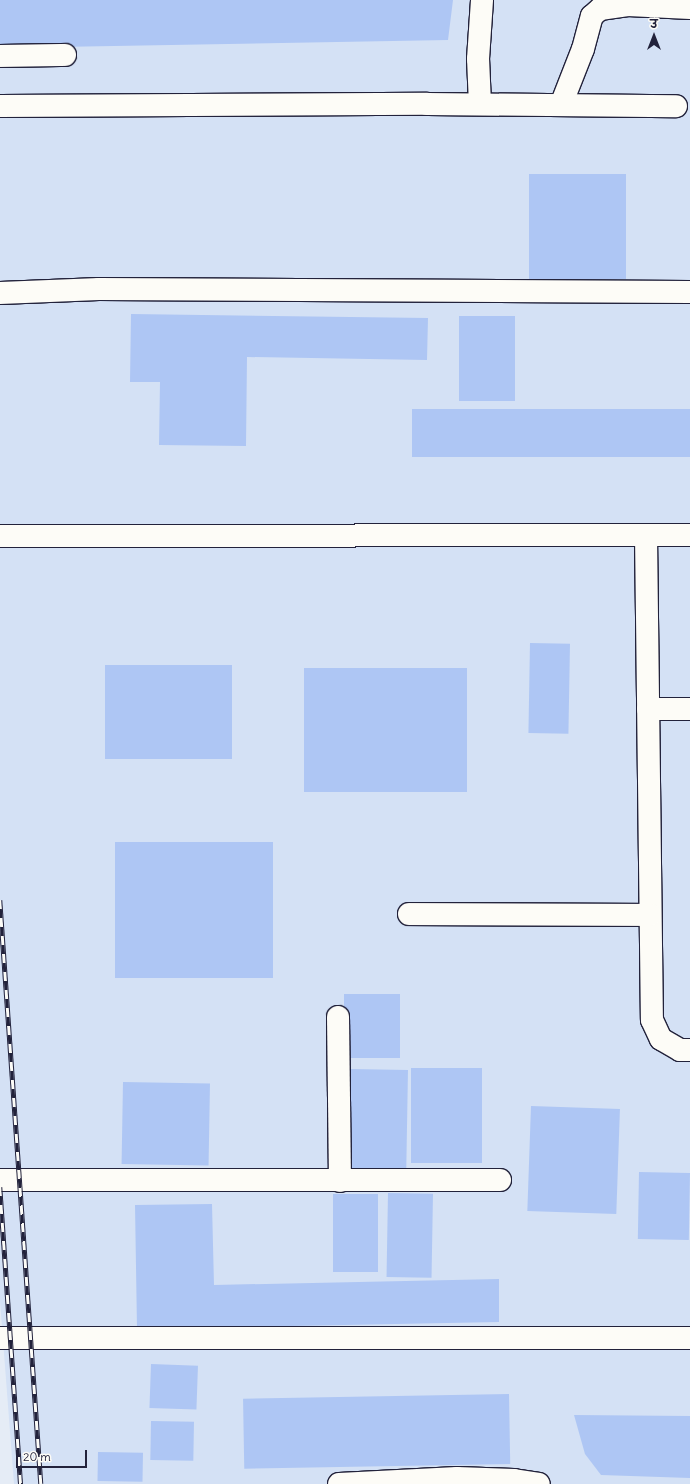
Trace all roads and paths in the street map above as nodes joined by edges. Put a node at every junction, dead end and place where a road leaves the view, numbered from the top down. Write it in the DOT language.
graph roads {
  1 [pos="482,0"];
  2 [pos="690,8"];
  3 [pos="66,55"];
  4 [pos="0,56"];
  5 [pos="480,104"];
  6 [pos="561,105"];
  7 [pos="0,106"];
  8 [pos="676,106"];
  9 [pos="690,292"];
  10 [pos="0,293"];
  11 [pos="646,535"];
  12 [pos="690,535"];
  13 [pos="0,536"];
  14 [pos="648,709"];
  15 [pos="690,709"];
  16 [pos="409,914"];
  17 [pos="650,915"];
  18 [pos="338,1017"];
  19 [pos="690,1050"];
  20 [pos="0,1180"];
  21 [pos="500,1180"];
  22 [pos="340,1181"];
  23 [pos="0,1338"];
  24 [pos="690,1338"];
  25 [pos="339,1484"];
  26 [pos="539,1484"];
  1 -- 5 [label="lane"];
  2 -- 6 [label="lane"];
  3 -- 4 [label="lane"];
  5 -- 6 [label="lane"];
  5 -- 7 [label="lane"];
  6 -- 8 [label="lane"];
  9 -- 10 [label="lane"];
  11 -- 12 [label="lane"];
  11 -- 13 [label="lane"];
  11 -- 14 [label="lane"];
  14 -- 15 [label="lane"];
  14 -- 17 [label="lane"];
  16 -- 17 [label="lane"];
  17 -- 19 [label="lane"];
  18 -- 22 [label="lane"];
  20 -- 22 [label="lane"];
  21 -- 22 [label="lane"];
  23 -- 24 [label="lane"];
  25 -- 26 [label="lane"];
}
